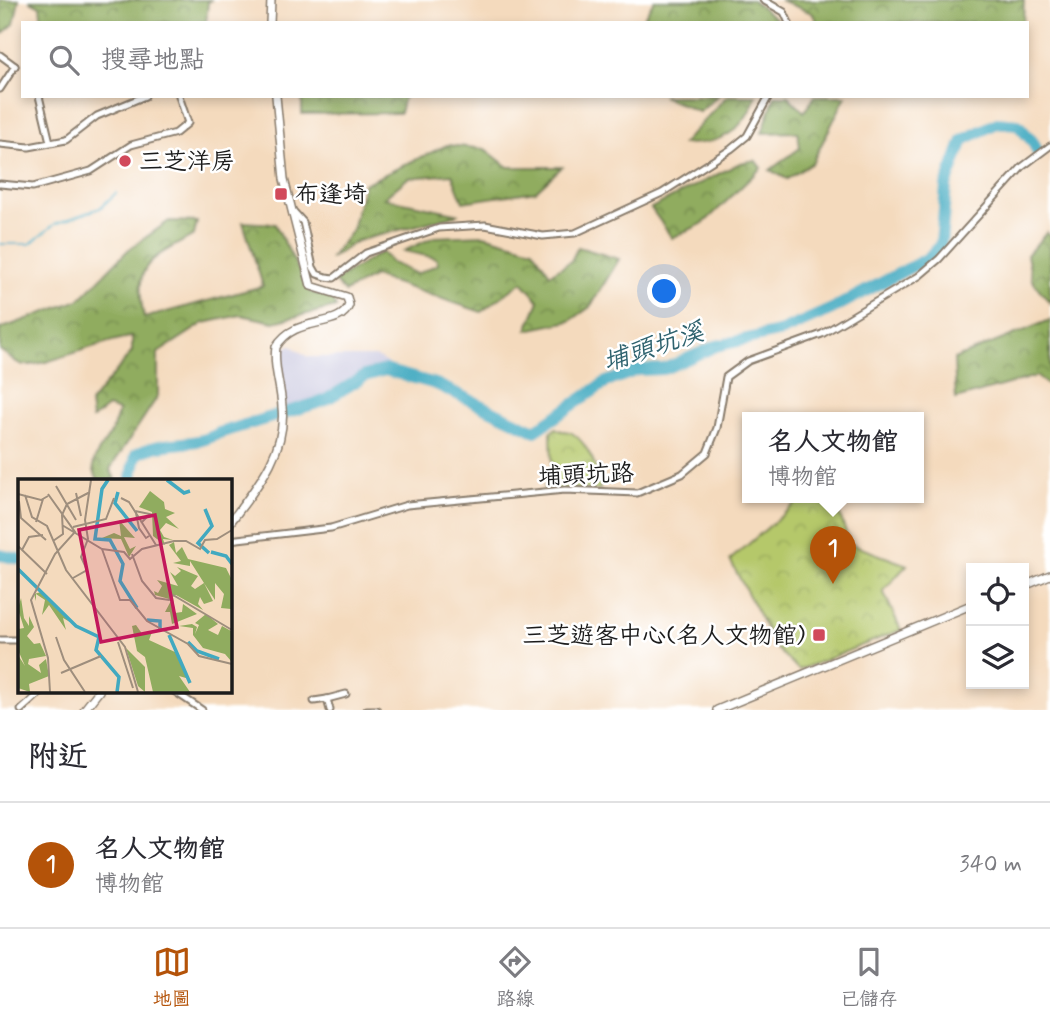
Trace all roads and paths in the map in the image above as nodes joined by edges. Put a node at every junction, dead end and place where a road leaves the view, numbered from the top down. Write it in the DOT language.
graph roads {
  1 [pos="271,0"];
  2 [pos="764,0"];
  3 [pos="270,21"];
  4 [pos="788,21"];
  5 [pos="0,55"];
  6 [pos="21,64"];
  7 [pos="15,66"];
  8 [pos="0,89"];
  9 [pos="40,98"];
  10 [pos="140,98"];
  11 [pos="180,98"];
  12 [pos="276,98"];
  13 [pos="768,98"];
  14 [pos="50,142"];
  15 [pos="0,144"];
  16 [pos="1050,146"];
  17 [pos="0,184"];
  18 [pos="293,211"];
  19 [pos="231,521"];
  20 [pos="231,540"];
  21 [pos="1050,575"];
  22 [pos="1029,584"];
  23 [pos="966,607"];
  24 [pos="0,640"];
  25 [pos="18,640"];
  26 [pos="41,692"];
  27 [pos="98,692"];
  28 [pos="175,692"];
  29 [pos="346,694"];
  30 [pos="327,699"];
  31 [pos="314,701"];
  32 [pos="87,709"];
  33 [pos="21,710"];
  34 [pos="202,710"];
  35 [pos="330,710"];
  36 [pos="367,710"];
  37 [pos="377,710"];
  38 [pos="717,710"];
  1 -- 3 [label="street"];
  2 -- 4 [label="street"];
  5 -- 7 [label="street"];
  6 -- 7 [label="street"];
  7 -- 8 [label="street"];
  9 -- 14 [label="street"];
  10 -- 14 [label="street"];
  11 -- 17 [label="street"];
  12 -- 18 [label="street"];
  13 -- 18 [label="street"];
  14 -- 15 [label="street"];
  16 -- 20 [label="street, 埔頭坑路"];
  18 -- 19 [label="street"];
  21 -- 22 [label="street"];
  23 -- 38 [label="street"];
  24 -- 25 [label="street"];
  26 -- 33 [label="street"];
  27 -- 32 [label="street"];
  28 -- 34 [label="street"];
  29 -- 30 [label="street"];
  30 -- 31 [label="street"];
  30 -- 35 [label="street"];
  36 -- 37 [label="street"];
}
